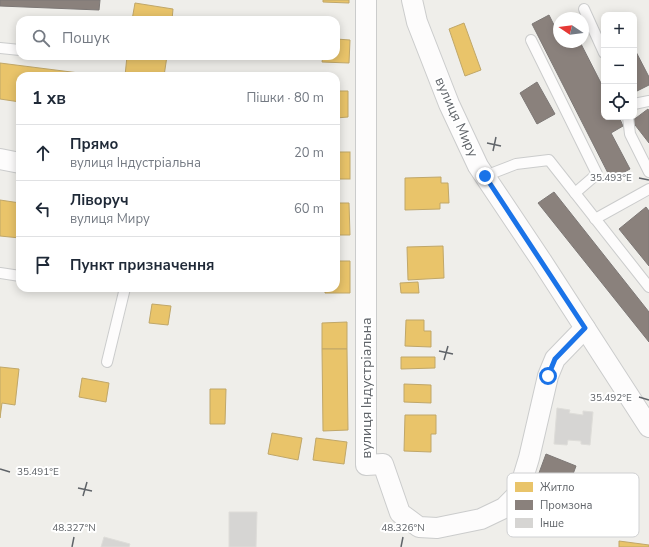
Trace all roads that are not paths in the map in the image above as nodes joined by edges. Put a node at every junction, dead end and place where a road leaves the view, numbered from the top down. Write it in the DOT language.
graph roads {
  1 [pos="366,0"];
  2 [pos="412,0"];
  3 [pos="584,9"];
  4 [pos="531,40"];
  5 [pos="0,48"];
  6 [pos="602,48"];
  7 [pos="16,50"];
  8 [pos="649,101"];
  9 [pos="637,103"];
  10 [pos="628,120"];
  11 [pos="0,159"];
  12 [pos="16,161"];
  13 [pos="649,172"];
  14 [pos="485,176"];
  15 [pos="649,189"];
  16 [pos="575,193"];
  17 [pos="595,219"];
  18 [pos="0,273"];
  19 [pos="16,275"];
  20 [pos="649,287"];
  21 [pos="124,292"];
  22 [pos="585,328"];
  23 [pos="107,362"];
  24 [pos="649,427"];
  25 [pos="524,473"];
  26 [pos="507,505"];
  1 -- 26 [label="street, вулиця Індустріальна"];
  2 -- 14 [label="street, вулиця Миру"];
  3 -- 6 [label="lane"];
  4 -- 16 [label="lane"];
  5 -- 7 [label="lane"];
  8 -- 9 [label="lane"];
  10 -- 13 [label="lane"];
  11 -- 12 [label="street"];
  14 -- 16 [label="lane"];
  14 -- 22 [label="street, вулиця Миру"];
  15 -- 17 [label="lane"];
  16 -- 17 [label="lane"];
  17 -- 20 [label="lane"];
  18 -- 19 [label="lane"];
  21 -- 23 [label="lane"];
  22 -- 24 [label="street, вулиця Миру"];
  22 -- 25 [label="street, вулиця Індустріальна"];
}
